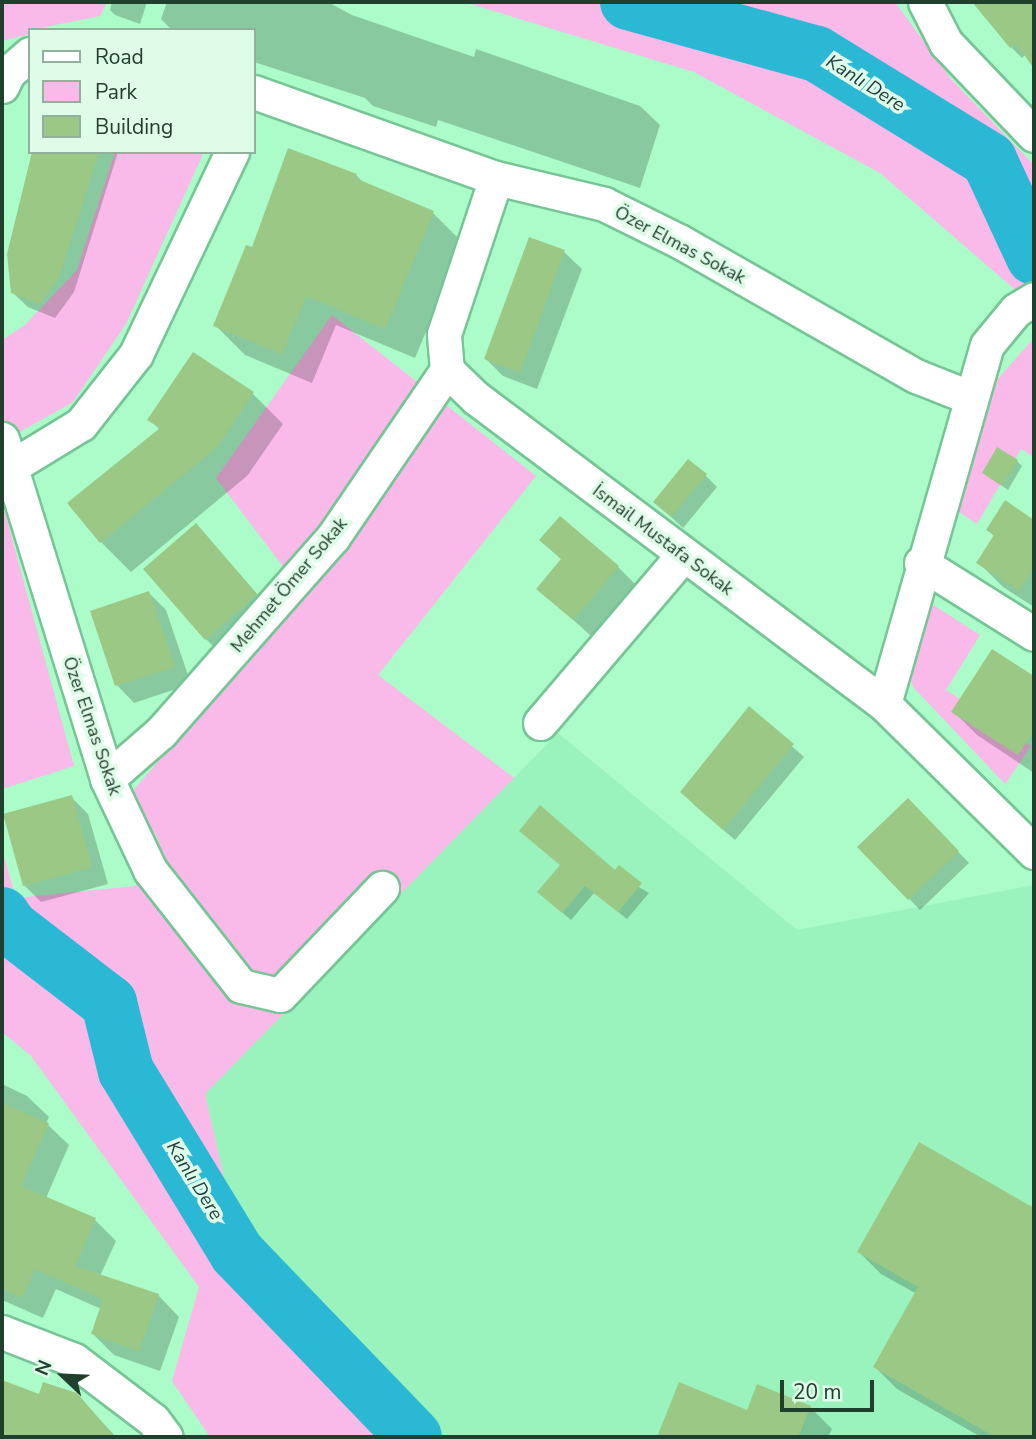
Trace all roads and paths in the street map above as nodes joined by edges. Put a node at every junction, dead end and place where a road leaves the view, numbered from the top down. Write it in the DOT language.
graph roads {
  1 [pos="925,2"];
  2 [pos="28,56"];
  3 [pos="2,86"];
  4 [pos="256,95"];
  5 [pos="1034,135"];
  6 [pos="231,154"];
  7 [pos="496,178"];
  8 [pos="1034,299"];
  9 [pos="447,370"];
  10 [pos="969,397"];
  11 [pos="6,454"];
  12 [pos="683,555"];
  13 [pos="921,563"];
  14 [pos="1034,634"];
  15 [pos="884,704"];
  16 [pos="541,723"];
  17 [pos="107,779"];
  18 [pos="1034,852"];
  19 [pos="382,888"];
  20 [pos="2,1332"];
  21 [pos="166,1437"];
  1 -- 5 [label="street"];
  2 -- 3 [label="street"];
  4 -- 7 [label="street, Özer Elmas Sokak"];
  6 -- 11 [label="street"];
  7 -- 9 [label="street"];
  7 -- 10 [label="street, Özer Elmas Sokak"];
  8 -- 10 [label="street"];
  9 -- 12 [label="street, İsmail Mustafa Sokak"];
  9 -- 17 [label="street, Mehmet Ömer Sokak"];
  10 -- 13 [label="street"];
  11 -- 17 [label="street, Özer Elmas Sokak"];
  12 -- 15 [label="street, İsmail Mustafa Sokak"];
  12 -- 16 [label="street"];
  13 -- 14 [label="street"];
  13 -- 15 [label="street"];
  15 -- 18 [label="street, İsmail Mustafa Sokak"];
  17 -- 19 [label="street, Özer Elmas Sokak"];
  20 -- 21 [label="street"];
}
